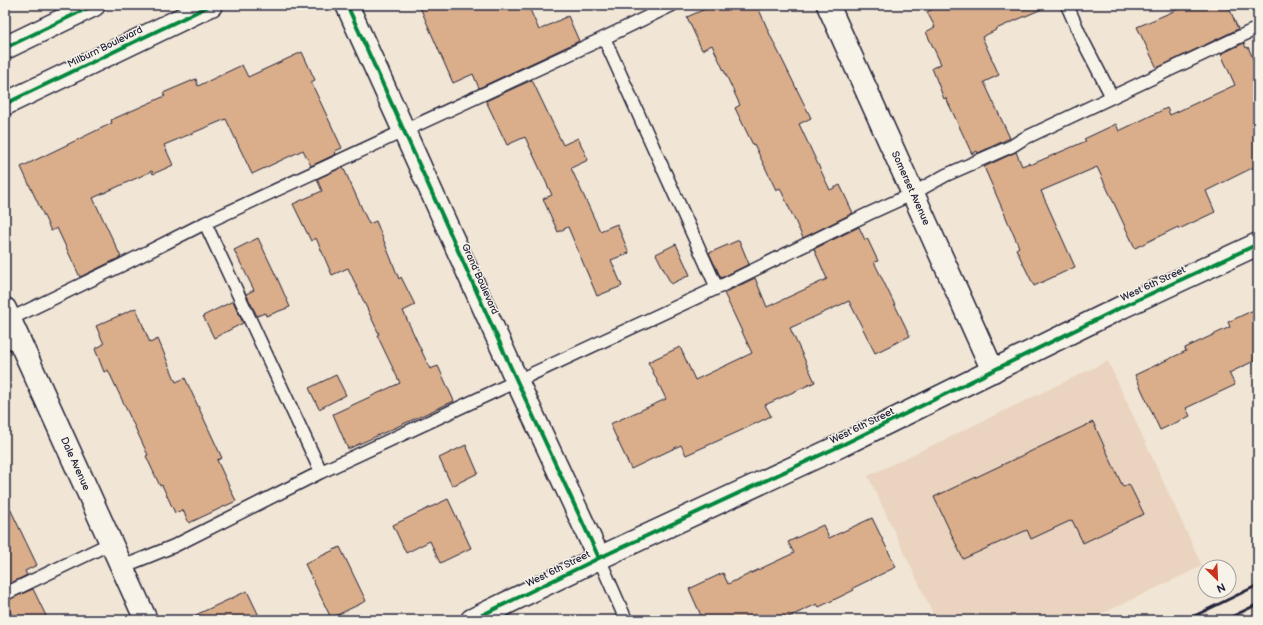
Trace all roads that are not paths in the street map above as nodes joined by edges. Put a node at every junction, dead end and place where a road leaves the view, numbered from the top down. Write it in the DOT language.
graph roads {
  1 [pos="94,5"];
  2 [pos="211,5"];
  3 [pos="347,5"];
  4 [pos="672,5"];
  5 [pos="828,5"];
  6 [pos="1067,5"];
  7 [pos="1258,28"];
  8 [pos="604,38"];
  9 [pos="5,48"];
  10 [pos="1112,97"];
  11 [pos="5,104"];
  12 [pos="404,130"];
  13 [pos="912,194"];
  14 [pos="205,223"];
  15 [pos="1258,244"];
  16 [pos="717,288"];
  17 [pos="9,327"];
  18 [pos="993,371"];
  19 [pos="517,381"];
  20 [pos="321,472"];
  21 [pos="111,543"];
  22 [pos="599,558"];
  23 [pos="122,567"];
  24 [pos="5,594"];
  25 [pos="146,620"];
  26 [pos="472,620"];
  27 [pos="626,620"];
  1 -- 9 [label="street"];
  2 -- 11 [label="street, Milburn Boulevard"];
  3 -- 12 [label="street, Grand Boulevard"];
  4 -- 8 [label="lane"];
  5 -- 13 [label="street, Somerset Avenue"];
  6 -- 10 [label="lane"];
  7 -- 10 [label="lane"];
  8 -- 12 [label="lane"];
  8 -- 16 [label="lane"];
  10 -- 13 [label="lane"];
  12 -- 14 [label="lane"];
  12 -- 19 [label="street, Grand Boulevard"];
  13 -- 16 [label="lane"];
  13 -- 18 [label="street, Somerset Avenue"];
  14 -- 17 [label="lane"];
  14 -- 20 [label="lane"];
  15 -- 18 [label="street, West 6th Street"];
  16 -- 19 [label="lane"];
  17 -- 21 [label="street, Dale Avenue"];
  18 -- 22 [label="street, West 6th Street"];
  19 -- 20 [label="lane"];
  19 -- 22 [label="street, Grand Boulevard"];
  20 -- 23 [label="lane"];
  21 -- 23 [label="street, Dale Avenue"];
  21 -- 24 [label="lane"];
  22 -- 26 [label="street, West 6th Street"];
  22 -- 27 [label="lane"];
  23 -- 25 [label="street, Dale Avenue"];
}
